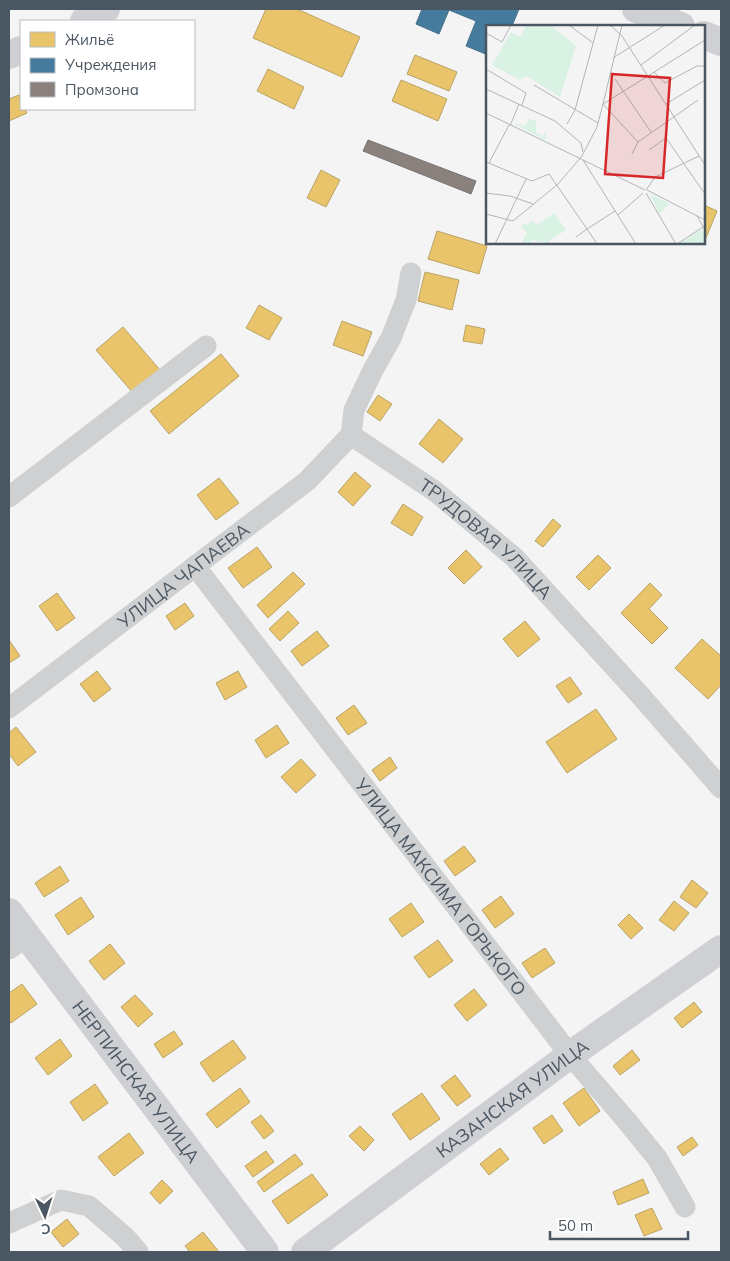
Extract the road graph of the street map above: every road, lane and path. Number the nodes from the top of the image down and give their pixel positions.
1 (106, 9) edge
2 (636, 9) edge
3 (86, 20) edge
4 (678, 25) edge
5 (705, 35) edge
6 (721, 42) edge
7 (411, 274) dead end
8 (206, 346) dead end
9 (351, 435) junction
10 (9, 497) edge
11 (195, 566) junction
12 (9, 708) edge
13 (721, 788) edge
14 (9, 912) edge
15 (18, 943) edge
16 (721, 949) edge
17 (570, 1056) junction
18 (685, 1207) dead end
19 (9, 1223) edge
20 (138, 1252) edge
21 (265, 1252) edge
22 (305, 1252) edge

1 - 3 main road
2 - 4 main road
5 - 6 main road
7 - 9 street
8 - 10 street
9 - 11 street, УЛИЦА ЧАПАЕВА
9 - 13 street, ТРУДОВАЯ УЛИЦА
11 - 12 street, УЛИЦА ЧАПАЕВА
11 - 17 street, УЛИЦА МАКСИМА ГОРЬКОГО
14 - 15 main road, НЕРПИНСКАЯ УЛИЦА
15 - 21 main road, НЕРПИНСКАЯ УЛИЦА
16 - 17 main road, КАЗАНСКАЯ УЛИЦА
17 - 18 street, УЛИЦА МАКСИМА ГОРЬКОГО
17 - 22 main road, КАЗАНСКАЯ УЛИЦА
19 - 20 street

